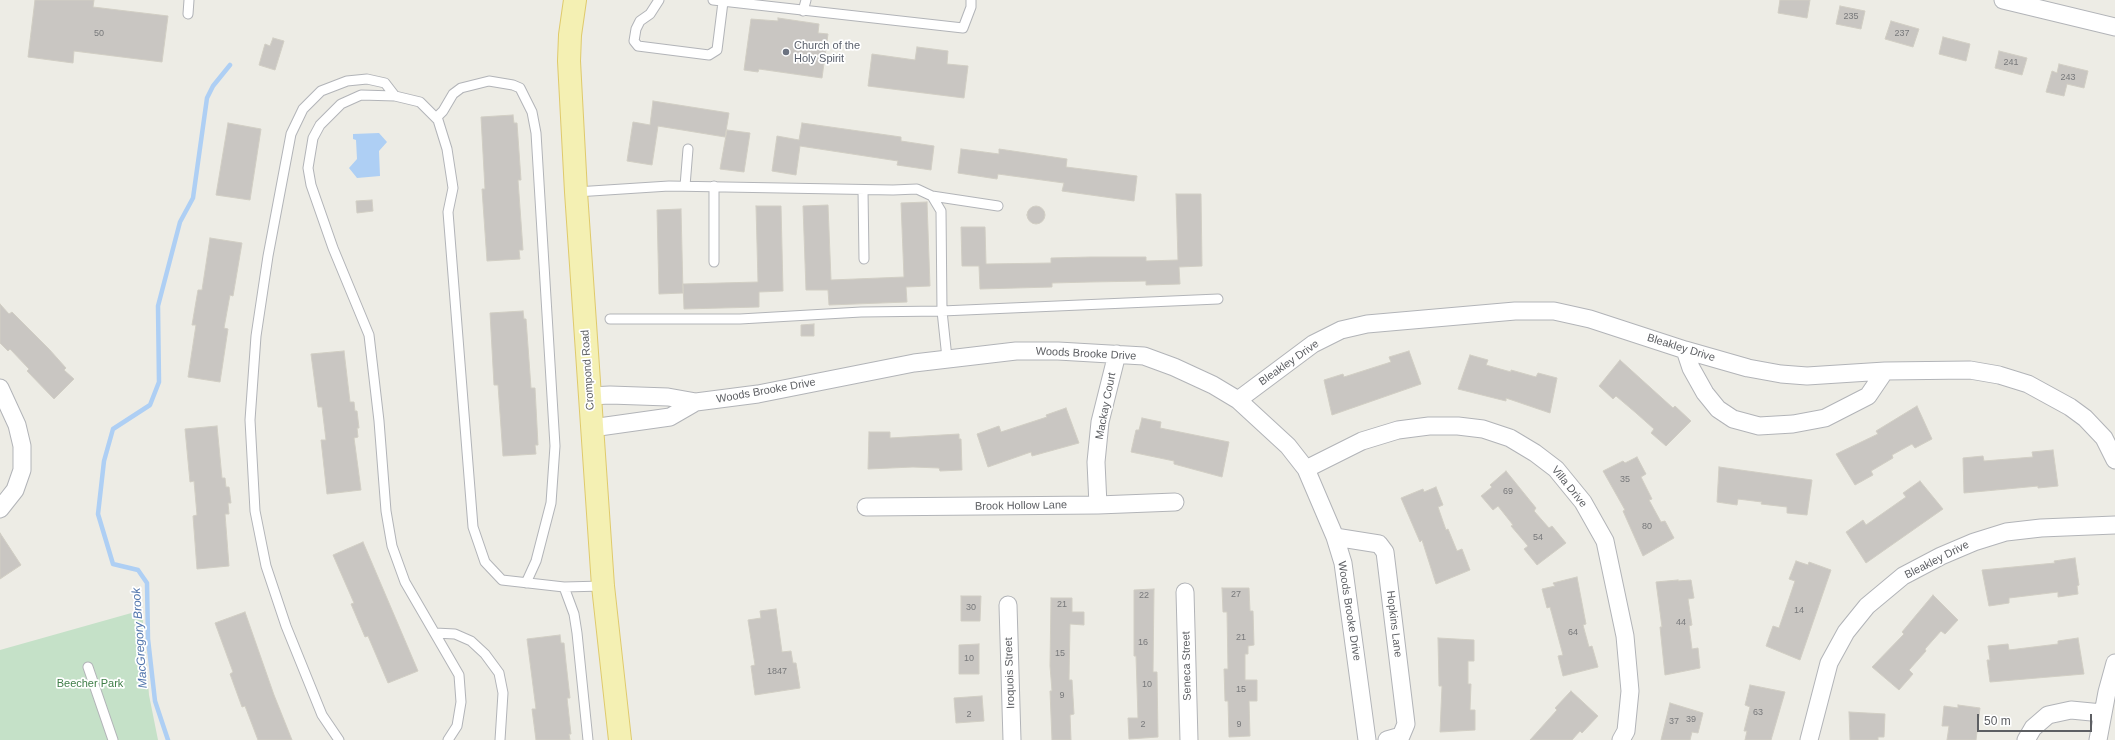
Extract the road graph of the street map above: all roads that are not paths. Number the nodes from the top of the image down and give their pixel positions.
1 (190, 0) edge
2 (575, 0) edge
3 (658, 0) edge
4 (713, 0) edge
5 (806, 0) edge
6 (971, 0) edge
7 (2003, 0) edge
8 (723, 2) junction
9 (803, 11) junction
10 (188, 14) dead end
11 (2115, 27) edge
12 (395, 96) junction
13 (436, 118) junction
14 (688, 149) dead end
15 (685, 186) junction
16 (714, 186) junction
17 (863, 190) junction
18 (576, 192) junction
19 (932, 196) junction
20 (998, 206) dead end
21 (864, 258) dead end
22 (714, 262) dead end
23 (1218, 299) dead end
24 (942, 311) junction
25 (610, 319) dead end
26 (1685, 350) junction
27 (1117, 354) junction
28 (947, 358) junction
29 (1885, 371) junction
30 (0, 388) edge
31 (590, 396) junction
32 (1238, 400) junction
33 (696, 402) junction
34 (592, 428) junction
35 (2115, 460) edge
36 (1306, 469) junction
37 (1175, 502) dead end
38 (1098, 505) junction
39 (866, 507) dead end
40 (0, 510) edge
41 (2115, 526) edge
42 (1335, 537) junction
43 (526, 583) junction
44 (603, 586) junction
45 (564, 588) junction
46 (1185, 592) dead end
47 (1008, 605) dead end
48 (435, 633) junction
49 (2115, 663) edge
50 (88, 667) dead end
51 (2102, 713) junction
52 (113, 740) edge
53 (339, 740) edge
54 (448, 740) edge
55 (500, 740) edge
56 (588, 740) edge
57 (620, 740) edge
58 (1012, 740) edge
59 (1189, 740) edge
60 (1367, 740) edge
61 (1387, 740) edge
62 (1621, 740) edge
63 (1809, 740) edge
64 (2026, 740) edge
65 (2098, 740) edge

1 - 10 lane
2 - 18 main road, Crompond Road
3 - 8 lane
4 - 8 lane
5 - 9 lane
6 - 9 lane
7 - 11 street
8 - 9 lane
12 - 13 lane
12 - 48 lane
12 - 53 lane
13 - 43 lane
13 - 43 lane
14 - 15 lane
15 - 16 lane
15 - 18 lane
16 - 17 lane
16 - 22 lane
17 - 19 lane
17 - 21 lane
18 - 31 main road, Crompond Road
19 - 20 lane
19 - 24 lane
23 - 24 lane
24 - 25 lane
24 - 28 lane
26 - 29 street, Bleakley Drive
26 - 29 street
26 - 32 street, Bleakley Drive
27 - 28 street, Woods Brooke Drive
27 - 32 street, Woods Brooke Drive
27 - 38 street, Mackay Court
28 - 33 street, Woods Brooke Drive
29 - 35 street, Bleakley Drive
30 - 40 street
31 - 33 street, Woods Brooke Drive
31 - 34 main road, Crompond Road
32 - 36 street, Woods Brooke Drive
33 - 34 street, Woods Brooke Drive
34 - 44 main road, Crompond Road
36 - 42 street, Woods Brooke Drive
36 - 62 street, Villa Drive
37 - 38 street, Brook Hollow Lane
38 - 39 street, Brook Hollow Lane
41 - 63 street, Bleakley Drive
42 - 60 street, Woods Brooke Drive
42 - 61 street, Hopkins Lane
43 - 45 lane
44 - 45 lane
44 - 57 main road, Crompond Road
45 - 56 lane
46 - 59 street, Seneca Street
47 - 58 street, Iroquois Street
48 - 54 lane
48 - 55 lane
49 - 51 street
50 - 52 lane
51 - 64 street
51 - 65 street

